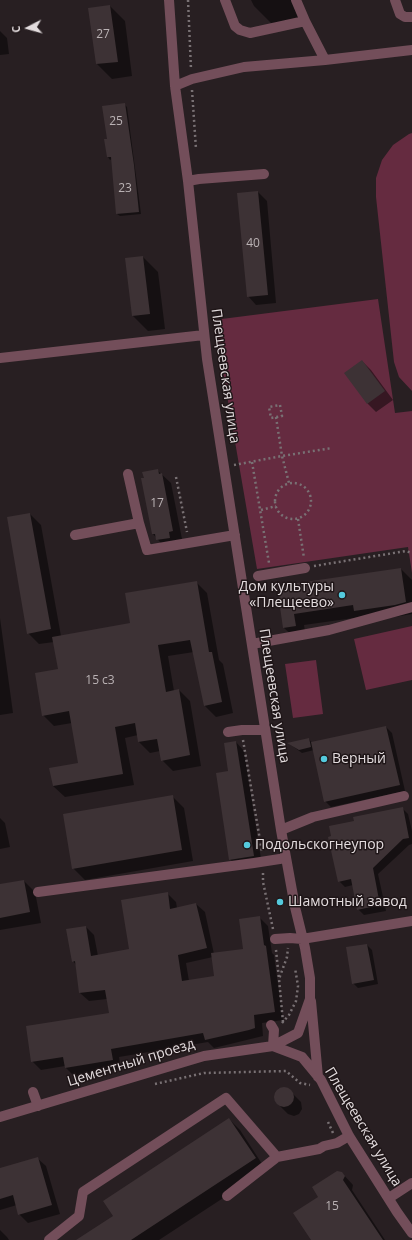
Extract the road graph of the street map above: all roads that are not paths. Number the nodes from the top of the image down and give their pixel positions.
1 (169, 0) edge
2 (225, 0) edge
3 (296, 0) edge
4 (394, 0) edge
5 (412, 17) edge
6 (305, 21) junction
7 (412, 50) edge
8 (326, 60) junction
9 (175, 86) junction
10 (264, 174) dead end
11 (188, 181) junction
12 (204, 335) junction
13 (0, 358) edge
14 (128, 474) dead end
15 (139, 523) junction
16 (75, 535) dead end
17 (235, 535) junction
18 (305, 568) road end
19 (258, 576) dead end
20 (412, 607) edge
21 (252, 644) junction
22 (265, 730) junction
23 (228, 732) dead end
24 (404, 796) dead end
25 (282, 830) junction
26 (286, 858) junction
27 (38, 892) dead end
28 (412, 921) edge
29 (275, 939) road end
30 (302, 939) junction
31 (310, 999) junction
32 (272, 1027) road end
33 (273, 1046) junction
34 (318, 1077) junction
35 (33, 1092) dead end
36 (38, 1106) junction
37 (0, 1118) edge
38 (349, 1136) junction
39 (277, 1157) junction
40 (412, 1183) edge
41 (227, 1196) dead end
42 (389, 1198) junction
43 (412, 1233) edge
44 (49, 1240) edge

1 - 9 street, Плещеевская улица
2 - 6 street
3 - 6 street
4 - 5 street
6 - 8 street
7 - 8 street
8 - 9 street
9 - 11 street, Плещеевская улица
10 - 11 street
11 - 12 street, Плещеевская улица
12 - 13 street
12 - 17 street, Плещеевская улица
14 - 15 street
15 - 16 street
15 - 17 street
17 - 21 street, Плещеевская улица
18 - 19 street
20 - 21 street
21 - 22 street, Плещеевская улица
22 - 23 street
22 - 25 street, Плещеевская улица
24 - 25 street
25 - 26 street, Плещеевская улица
26 - 27 street
26 - 30 street, Плещеевская улица
28 - 30 street
29 - 30 street
30 - 31 street, Плещеевская улица
31 - 33 street, Плещеевская улица
31 - 34 street
32 - 33 street
33 - 34 street, Плещеевская улица
33 - 36 street, Цементный проезд
34 - 38 street, Плещеевская улица
35 - 36 street
36 - 37 street, Цементный проезд
38 - 39 street
38 - 42 street, Плещеевская улица
39 - 41 street
39 - 44 street
40 - 42 street
42 - 43 street, Плещеевская улица

